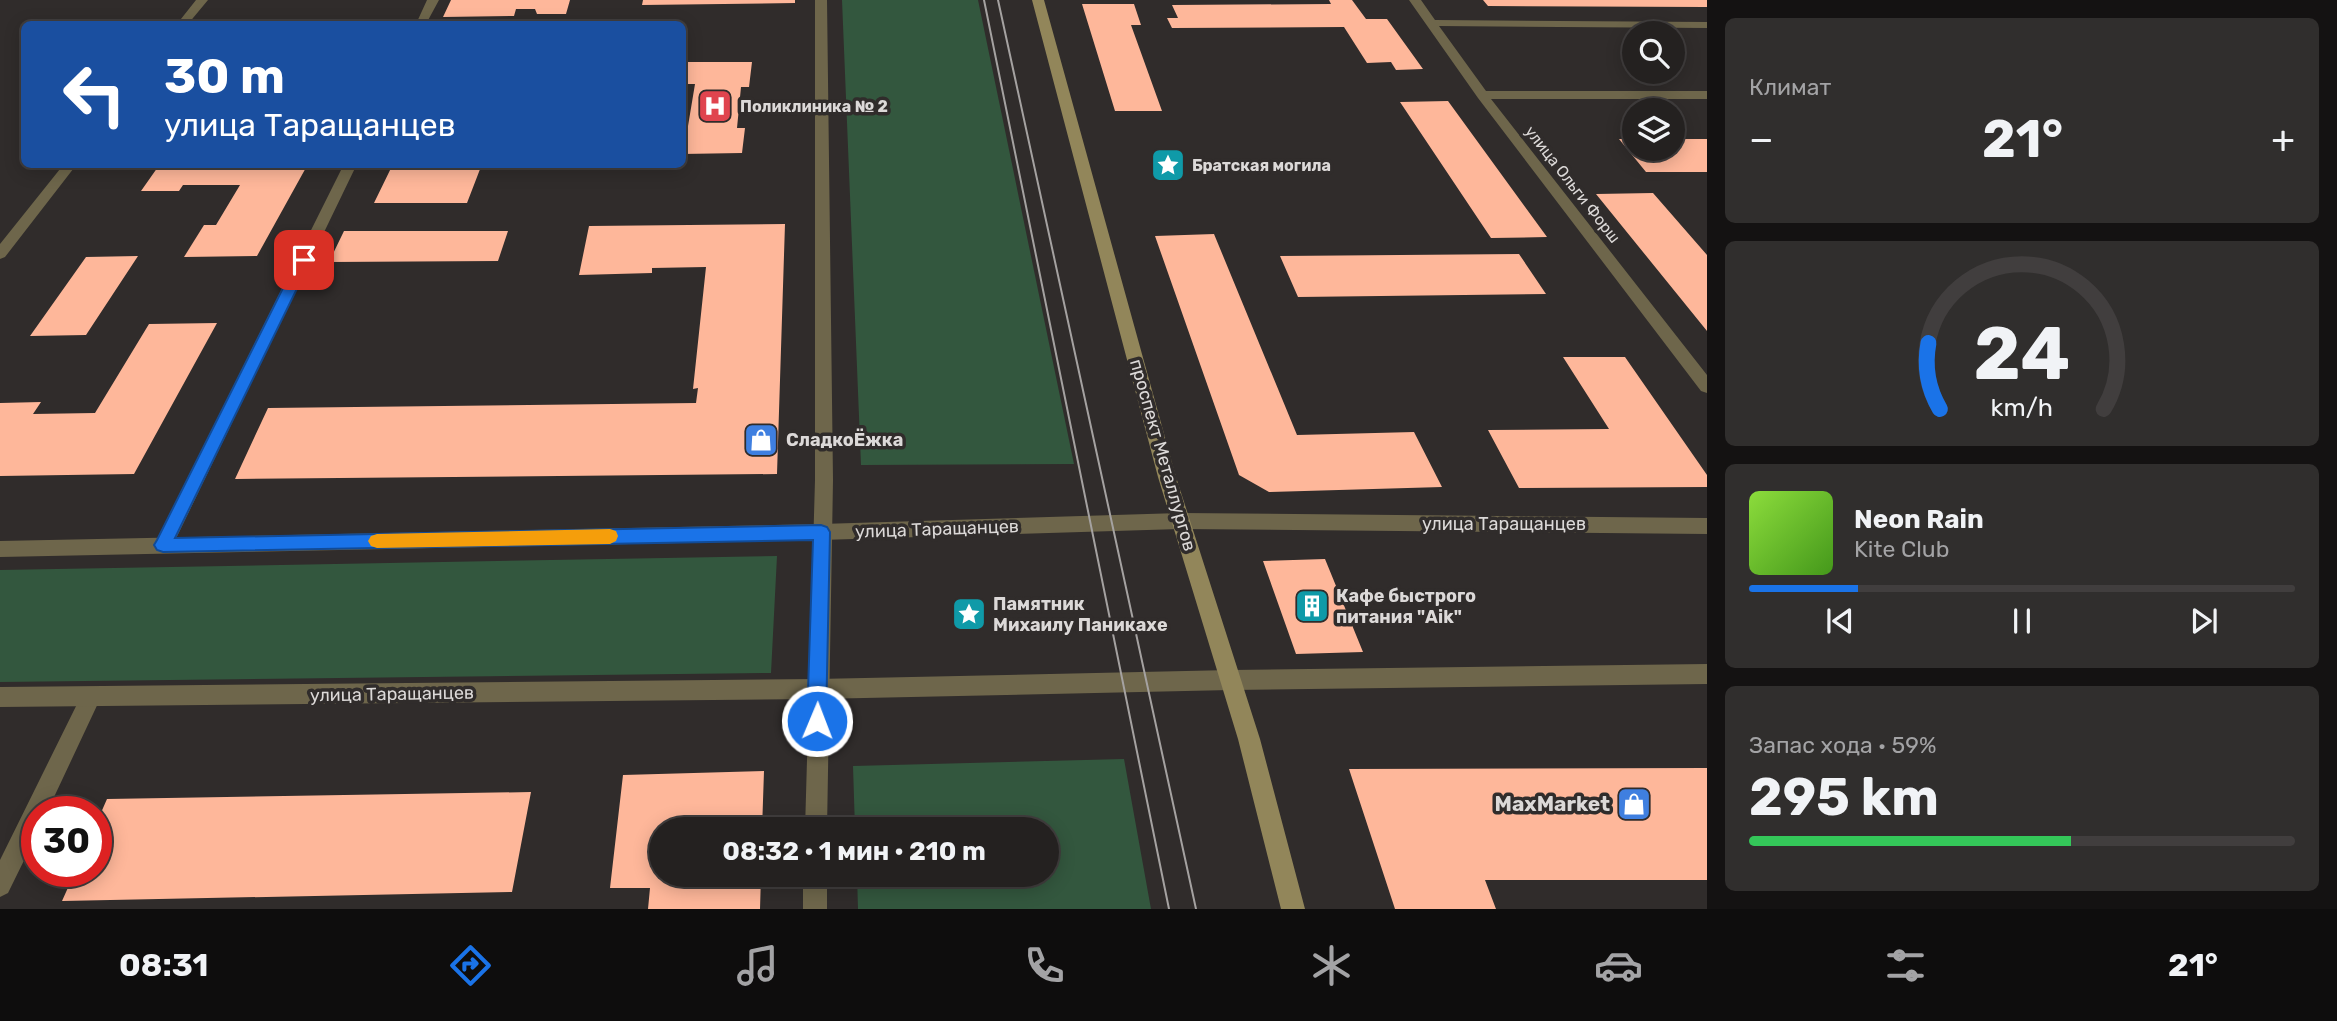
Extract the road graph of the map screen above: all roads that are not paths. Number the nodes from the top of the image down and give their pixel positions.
1 (202, 0) edge
2 (433, 0) edge
3 (821, 0) edge
4 (1038, 0) edge
5 (1415, 0) edge
6 (185, 21) edge
7 (422, 21) edge
8 (1431, 23) junction
9 (1707, 25) edge
10 (1482, 95) junction
11 (1707, 95) edge
12 (68, 168) edge
13 (349, 168) edge
14 (0, 254) edge
15 (1707, 387) edge
16 (1180, 522) junction
17 (1707, 526) edge
18 (821, 532) junction
19 (163, 545) junction
20 (0, 549) edge
21 (1707, 674) edge
22 (1231, 680) junction
23 (817, 689) junction
24 (0, 697) edge
25 (91, 697) junction
26 (816, 817) edge
27 (0, 885) edge
28 (816, 887) edge
29 (815, 909) edge
30 (1293, 909) edge

1 - 6 street
2 - 7 street
3 - 18 street
4 - 16 main road, проспект Металлургов
5 - 8 street, улица Ольги Форш
8 - 9 street
8 - 10 street, улица Ольги Форш
10 - 11 street
10 - 15 street, улица Ольги Форш
12 - 14 street
13 - 19 street
16 - 17 street, улица Таращанцев
16 - 18 street, улица Таращанцев
16 - 22 main road, проспект Металлургов
18 - 19 street, улица Таращанцев
18 - 23 street
19 - 20 street, улица Таращанцев
21 - 22 street, улица Таращанцев
22 - 23 street, улица Таращанцев
22 - 30 main road, проспект Металлургов
23 - 25 street, улица Таращанцев
23 - 26 street
24 - 25 street, улица Таращанцев
25 - 27 street
28 - 29 street

